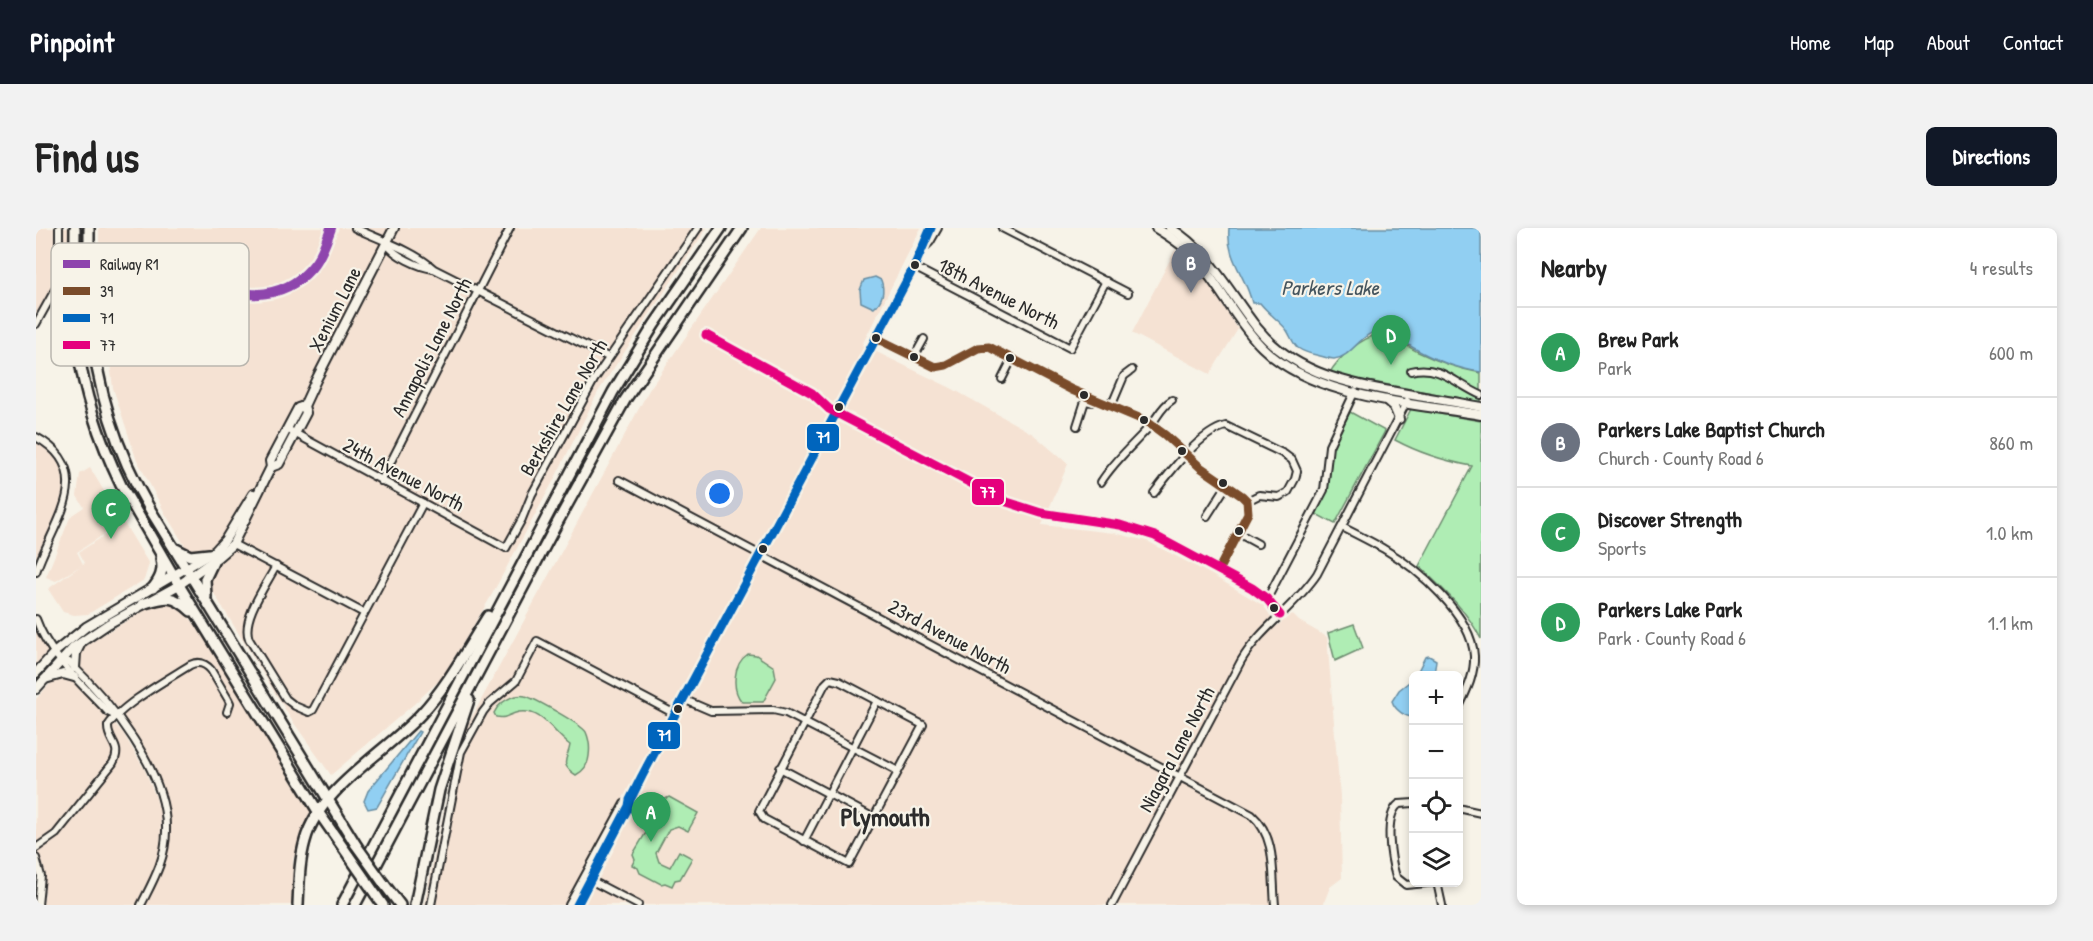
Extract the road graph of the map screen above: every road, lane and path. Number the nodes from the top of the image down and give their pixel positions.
1 (75, 228) edge
2 (89, 228) edge
3 (355, 228) edge
4 (394, 228) edge
5 (510, 228) edge
6 (698, 228) edge
7 (716, 228) edge
8 (721, 228) edge
9 (742, 228) edge
10 (749, 228) edge
11 (931, 228) edge
12 (938, 228) edge
13 (1002, 228) edge
14 (1156, 228) edge
15 (1174, 231) edge
16 (75, 243) edge
17 (89, 243) edge
18 (386, 243) junction
19 (924, 248) junction
20 (914, 267) junction
21 (693, 268) junction
22 (713, 270) junction
23 (1106, 281) junction
24 (478, 291) junction
25 (1128, 293) dead end
26 (51, 297) edge
27 (36, 324) edge
28 (706, 335) dead end
29 (876, 338) junction
30 (924, 339) dead end
31 (609, 357) junction
32 (914, 357) junction
33 (1012, 359) junction
34 (82, 366) edge
35 (96, 366) edge
36 (1132, 370) dead end
37 (1411, 371) dead end
38 (1002, 379) dead end
39 (1356, 389) junction
40 (1481, 395) edge
41 (1385, 399) junction
42 (1408, 399) junction
43 (1172, 400) dead end
44 (1098, 402) junction
45 (1481, 407) edge
46 (836, 412) junction
47 (1481, 415) edge
48 (1399, 419) junction
49 (1151, 424) junction
50 (1077, 426) dead end
51 (291, 431) junction
52 (36, 437) edge
53 (1186, 454) junction
54 (619, 480) dead end
55 (381, 481) junction
56 (1101, 482) dead end
57 (1227, 485) junction
58 (261, 487) junction
59 (1154, 493) dead end
60 (1247, 501) junction
61 (423, 503) junction
62 (1207, 516) dead end
63 (1342, 527) junction
64 (1238, 533) junction
65 (233, 544) junction
66 (1258, 544) dead end
67 (174, 548) junction
68 (506, 548) joint
69 (160, 554) junction
70 (760, 556) junction
71 (212, 557) junction
72 (276, 566) junction
73 (1219, 569) junction
74 (36, 572) edge
75 (190, 572) junction
76 (516, 574) junction
77 (173, 576) junction
78 (179, 585) junction
79 (153, 588) junction
80 (1267, 599) junction
81 (206, 600) junction
82 (142, 604) junction
83 (364, 613) junction
84 (1280, 615) junction
85 (36, 619) edge
86 (200, 619) junction
87 (83, 640) junction
88 (55, 652) junction
89 (1477, 656) edge
90 (486, 659) junction
91 (61, 660) junction
92 (75, 668) junction
93 (36, 672) edge
94 (74, 677) junction
95 (44, 680) junction
96 (36, 689) edge
97 (1463, 698) edge
98 (683, 699) junction
99 (877, 701) junction
100 (227, 712) dead end
101 (675, 714) junction
102 (116, 717) junction
103 (805, 722) junction
104 (853, 747) junction
105 (780, 768) junction
106 (898, 771) junction
107 (1180, 776) junction
108 (828, 794) junction
109 (327, 798) junction
110 (630, 800) junction
111 (1409, 803) edge
112 (1463, 809) edge
113 (319, 813) junction
114 (1481, 813) edge
115 (874, 818) junction
116 (804, 840) junction
117 (304, 843) junction
118 (36, 848) edge
119 (36, 858) edge
120 (582, 880) junction
121 (590, 881) junction
122 (1409, 885) edge
123 (1438, 887) edge
124 (38, 905) edge
125 (141, 905) edge
126 (294, 905) edge
127 (298, 905) edge
128 (342, 905) edge
129 (355, 905) edge
130 (383, 905) edge
131 (400, 905) edge
132 (415, 905) edge
133 (431, 905) edge
134 (569, 905) edge
135 (577, 905) edge
136 (638, 905) edge
137 (1112, 905) edge
138 (1275, 905) edge
139 (1442, 905) edge

1 - 16 highway
2 - 17 highway
3 - 18 street
4 - 18 main road, Xenium Lane
5 - 24 street, Annapolis Lane North
6 - 31 street, Berkshire Lane North
7 - 21 highway
8 - 21 highway
9 - 22 highway
10 - 22 highway
11 - 19 street
12 - 19 street
13 - 23 street
14 - 15 main road
15 - 39 main road
18 - 24 street
18 - 51 main road, Xenium Lane
19 - 20 street
20 - 23 street, 18th Avenue North
20 - 29 street
21 - 76 highway
22 - 90 highway
23 - 25 street
24 - 31 street
24 - 55 street, Annapolis Lane North
26 - 27 street
28 - 46 street
29 - 32 street
29 - 46 street
30 - 32 street
31 - 68 street, Berkshire Lane North
32 - 33 street
33 - 38 street
33 - 44 street
34 - 69 highway
35 - 67 highway
36 - 44 street
37 - 40 street
39 - 41 main road
39 - 42 main road
39 - 80 street
41 - 42 main road
41 - 48 main road
42 - 45 main road
42 - 47 main road
42 - 48 street
43 - 49 street
44 - 49 street
44 - 50 street
46 - 70 street
46 - 73 street
48 - 63 street
49 - 53 street
49 - 56 street
51 - 55 street, 24th Avenue North
51 - 58 main road, Xenium Lane
52 - 74 street
53 - 57 street
53 - 59 street
53 - 60 street
54 - 70 street, 23rd Avenue North
55 - 61 street, 24th Avenue North
57 - 60 street
57 - 62 street
58 - 65 main road, Xenium Lane
58 - 71 main road, Xenium Lane
60 - 64 street
61 - 68 street, 24th Avenue North
61 - 83 street
63 - 84 street, Niagara Lane North
63 - 89 street
64 - 66 street
64 - 73 street
65 - 71 main road, Xenium Lane
65 - 72 street
67 - 71 highway
67 - 75 highway
69 - 77 highway
69 - 79 highway
70 - 98 street
70 - 107 street, 23rd Avenue North
71 - 75 main road, Xenium Lane
71 - 81 highway
72 - 83 street
72 - 83 street
73 - 80 street
75 - 77 main road
75 - 78 main road
75 - 81 highway
76 - 109 highway
76 - 128 highway
77 - 78 highway
77 - 79 main road
78 - 82 main road
78 - 86 highway
79 - 88 main road
80 - 84 street
81 - 109 highway
82 - 86 highway
82 - 87 main road
84 - 107 street, Niagara Lane North
85 - 88 street
86 - 113 highway
87 - 91 main road
87 - 92 main road
88 - 91 street
88 - 93 main road
89 - 97 street
90 - 129 highway
90 - 132 highway
91 - 92 street
91 - 94 street
91 - 95 main road
92 - 102 street
94 - 95 main road
94 - 102 street
95 - 96 main road
98 - 101 street
98 - 103 street
99 - 103 street
99 - 104 street
99 - 106 street
100 - 102 street
101 - 110 street
101 - 133 street
102 - 118 street
102 - 125 street
103 - 104 street
103 - 105 street
104 - 106 street
104 - 108 street
105 - 108 street
105 - 116 street
106 - 115 street
107 - 137 street, Niagara Lane North
107 - 138 street, 23rd Avenue North
108 - 115 street
108 - 116 street
109 - 113 highway
109 - 131 highway, bridge
110 - 120 street
110 - 121 street
111 - 122 street
112 - 114 street
113 - 117 highway
113 - 130 highway, bridge
115 - 116 street
117 - 126 highway
117 - 127 highway
119 - 124 street
120 - 121 street
120 - 134 street
121 - 135 street
121 - 136 street
123 - 139 street

